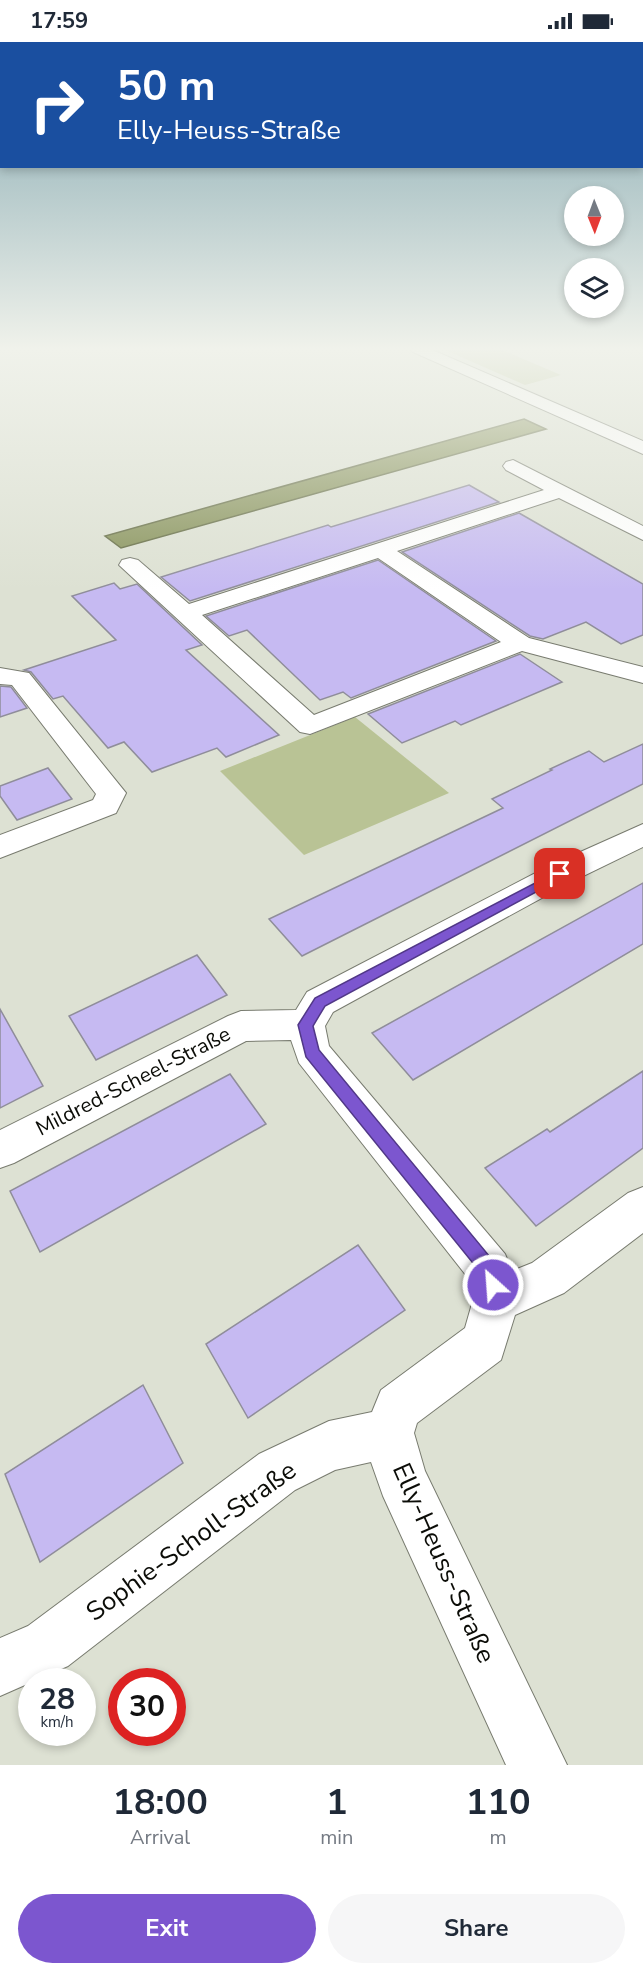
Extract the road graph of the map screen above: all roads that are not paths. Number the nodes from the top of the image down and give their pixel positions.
1 (601, 429) edge
2 (643, 448) edge
3 (513, 466) dead end
4 (561, 491) junction
5 (643, 534) edge
6 (381, 550) junction
7 (130, 565) dead end
8 (185, 613) junction
9 (520, 643) junction
10 (643, 675) edge
11 (0, 676) edge
12 (643, 834) edge
13 (0, 847) edge
14 (306, 1025) junction
15 (0, 1150) edge
16 (643, 1207) edge
17 (496, 1300) junction
18 (389, 1433) junction
19 (0, 1667) edge
20 (537, 1765) edge

1 - 2 street
3 - 4 street
4 - 5 street
4 - 6 street
6 - 8 street
6 - 9 street
7 - 8 street
8 - 9 street
9 - 10 street
11 - 13 street
12 - 14 street
14 - 15 street, Mildred-Scheel-Straße
14 - 17 street
16 - 17 street
17 - 18 street
18 - 19 street, Sophie-Scholl-Straße
18 - 20 street, Elly-Heuss-Straße

